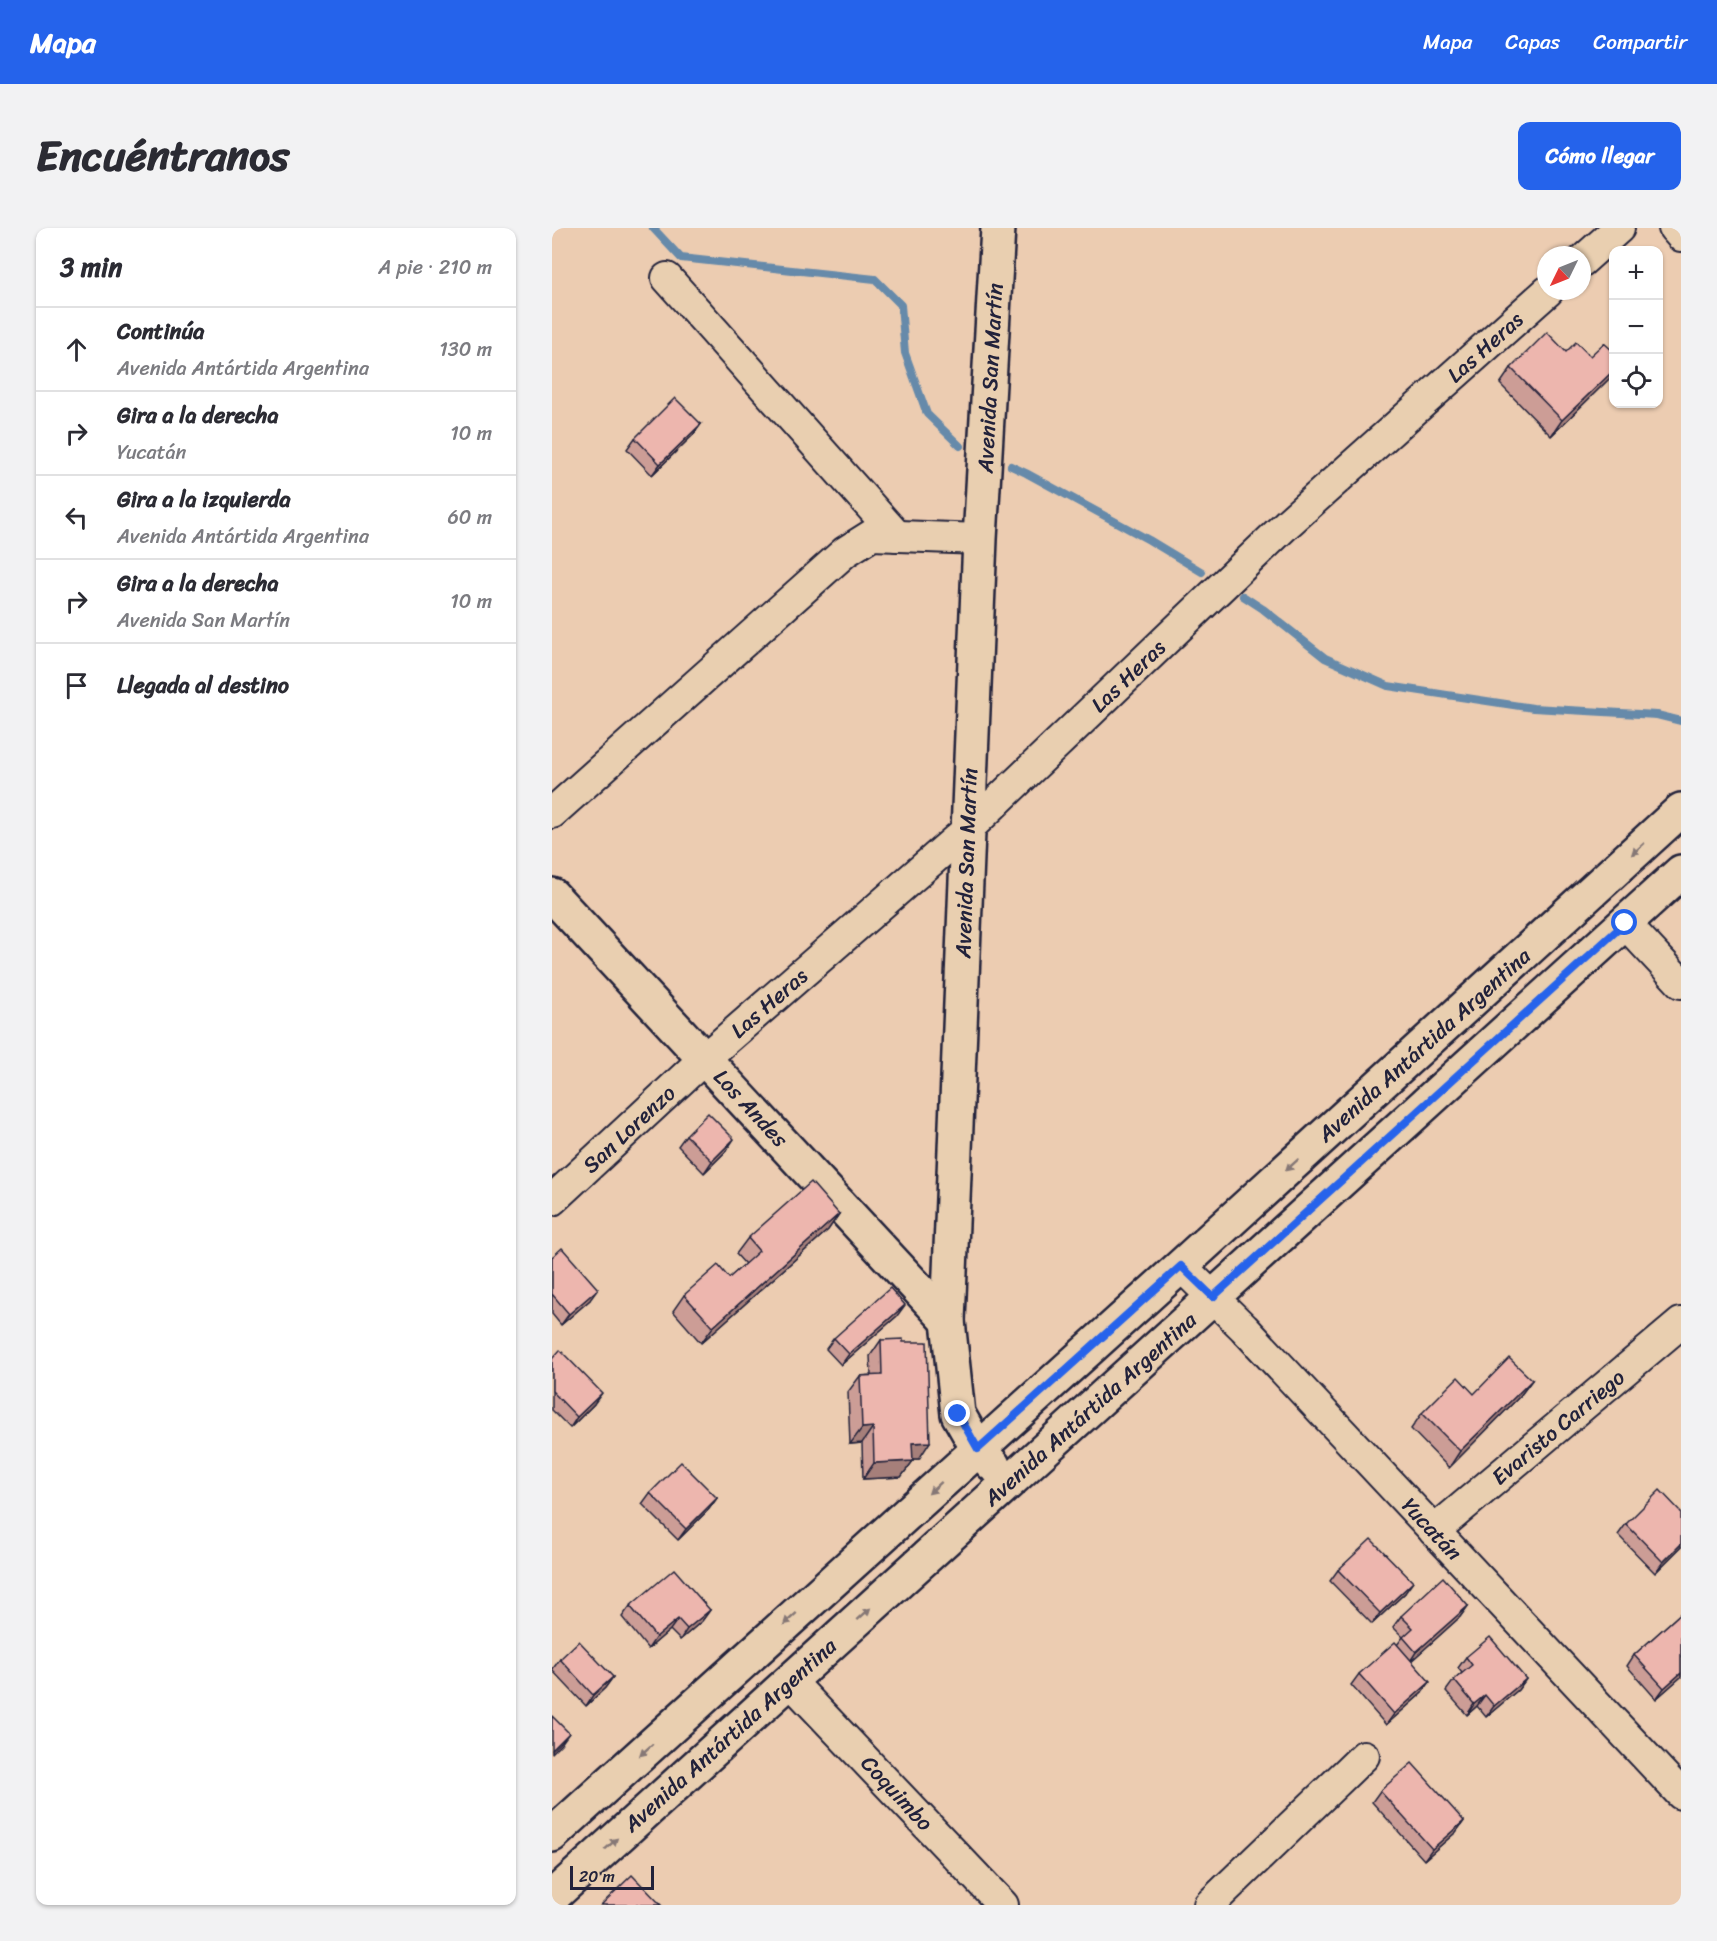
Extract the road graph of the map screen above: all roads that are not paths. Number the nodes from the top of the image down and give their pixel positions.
1 (998, 228) edge
2 (1618, 228) edge
3 (1674, 228) edge
4 (1681, 236) edge
5 (1591, 253) edge
6 (666, 278) dead end
7 (1538, 300) edge
8 (897, 536) junction
9 (980, 539) junction
10 (1681, 810) edge
11 (552, 813) edge
12 (968, 829) junction
13 (1681, 872) edge
14 (552, 895) edge
15 (1625, 923) junction
16 (1681, 983) edge
17 (705, 1058) junction
18 (552, 1200) edge
19 (1181, 1266) junction
20 (1213, 1297) junction
21 (948, 1321) junction
22 (1681, 1323) edge
23 (978, 1449) junction
24 (1007, 1483) junction
25 (1434, 1531) junction
26 (790, 1681) junction
27 (1364, 1756) dead end
28 (1681, 1794) edge
29 (552, 1835) edge
30 (552, 1897) edge
31 (1003, 1905) edge
32 (1209, 1905) edge

1 - 9 main road, Avenida San Martín
2 - 5 street
3 - 4 street
6 - 8 street
7 - 12 street, Las Heras
8 - 9 street
8 - 11 street
9 - 12 main road, Avenida San Martín
10 -> 19 main road, Avenida Antártida Argentina
12 - 17 street, Las Heras
12 - 21 main road, Avenida San Martín
13 - 15 main road, Avenida Antártida Argentina
14 - 17 main road, Los Andes
15 - 16 street
15 - 20 main road, Avenida Antártida Argentina
17 - 18 street, San Lorenzo
17 - 21 main road, Los Andes
19 - 20 street, Yucatán
19 - 23 main road, Avenida Antártida Argentina
20 - 24 main road, Avenida Antártida Argentina
20 - 25 street, Yucatán
21 - 23 main road, Avenida San Martín
22 - 25 street, Evaristo Carriego
23 - 24 main road, Avenida San Martín
23 -> 29 main road, Avenida Antártida Argentina
26 -> 24 main road, Avenida Antártida Argentina
25 - 28 street, Yucatán
30 -> 26 main road, Avenida Antártida Argentina
26 - 31 street, Coquimbo
27 - 32 street

